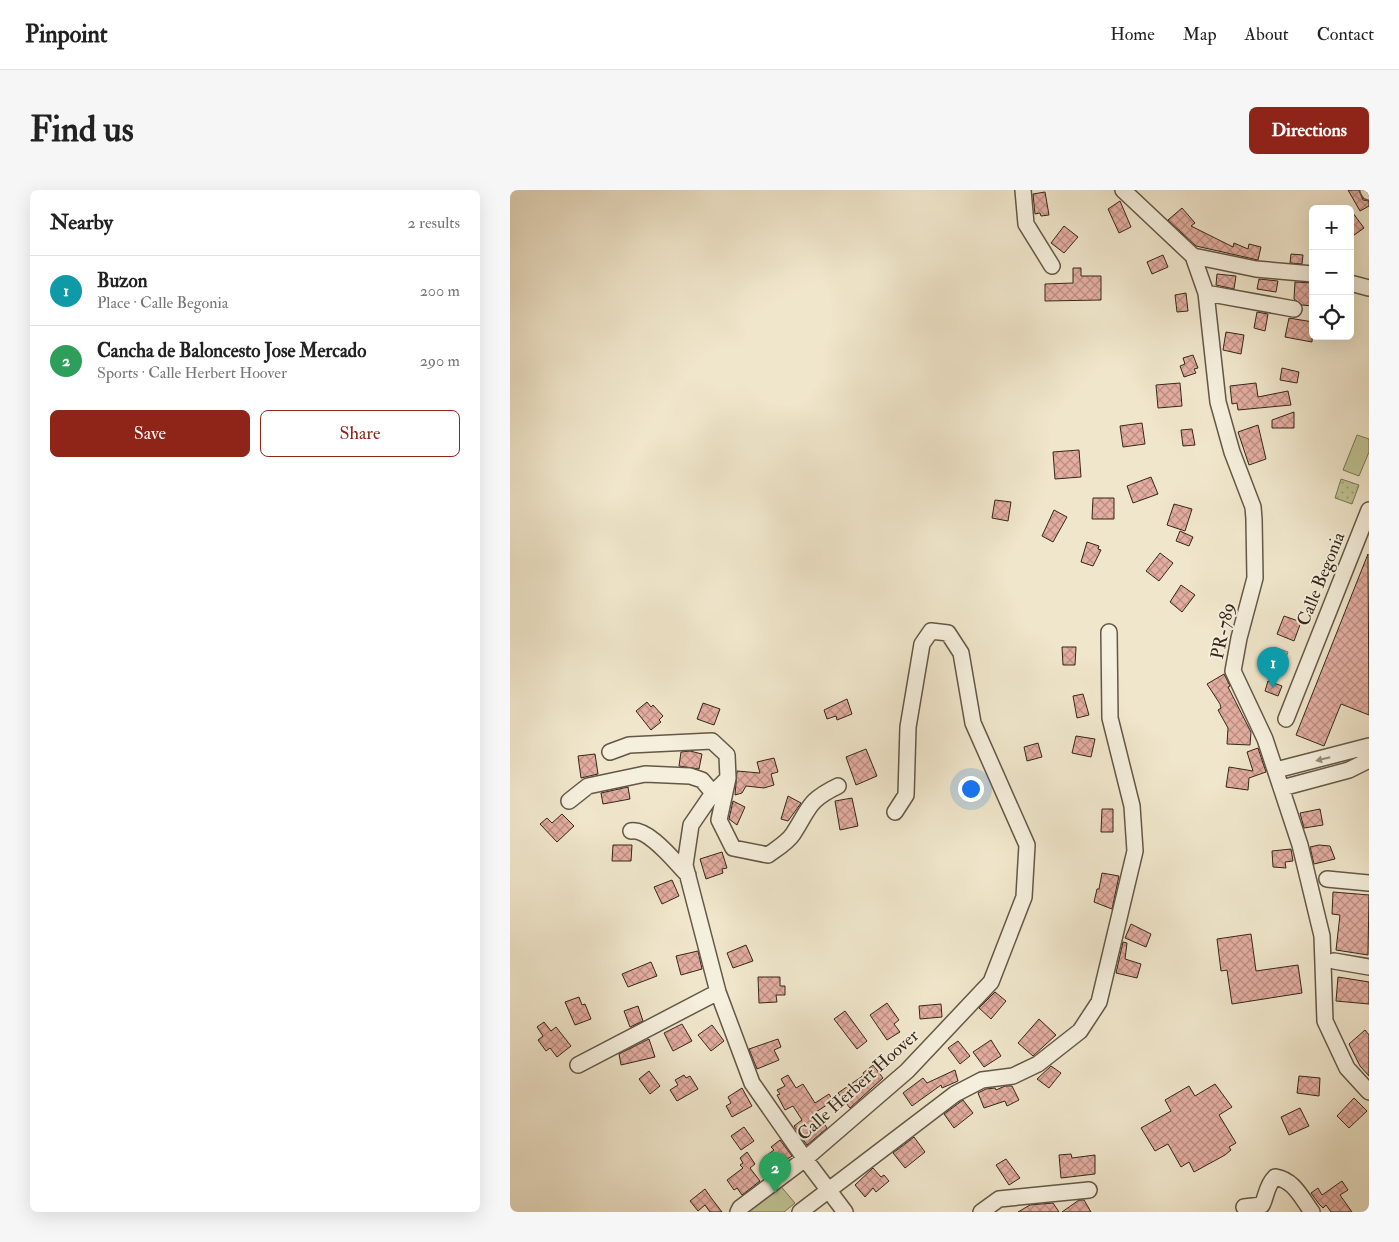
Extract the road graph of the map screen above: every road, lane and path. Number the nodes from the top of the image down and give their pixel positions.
1 (1023, 190) edge
2 (1123, 190) edge
3 (1193, 256) junction
4 (1052, 266) dead end
5 (1309, 274) edge
6 (1354, 284) edge
7 (1369, 288) edge
8 (1206, 293) junction
9 (1294, 309) dead end
10 (1369, 510) edge
11 (1109, 632) dead end
12 (1286, 718) dead end
13 (1369, 746) edge
14 (610, 752) dead end
15 (1369, 760) edge
16 (1276, 770) junction
17 (728, 778) junction
18 (838, 786) dead end
19 (1282, 788) junction
20 (712, 793) junction
21 (569, 801) dead end
22 (895, 812) dead end
23 (631, 831) dead end
24 (688, 875) junction
25 (1327, 879) dead end
26 (1369, 883) edge
27 (1334, 961) dead end
28 (1369, 967) edge
29 (718, 992) junction
30 (578, 1065) dead end
31 (1369, 1092) edge
32 (805, 1158) junction
33 (828, 1189) junction
34 (1089, 1190) dead end
35 (1244, 1208) dead end
36 (738, 1212) edge
37 (800, 1212) edge
38 (845, 1212) edge
39 (981, 1212) edge
40 (1312, 1212) edge

1 - 4 street
2 - 3 street, PR-789 / PR-789
3 - 5 street
3 - 8 street, PR-789 / PR-789
6 - 7 street
8 - 9 street
8 - 16 street, PR-789 / PR-789
10 - 12 street, Calle Begonia
11 - 33 street
13 -> 16 street
14 - 17 street
15 - 19 street
16 - 19 street, PR-789 / PR-789
17 - 18 street
17 - 20 street
19 - 31 street, PR-789 / PR-789
20 - 21 street
20 - 24 street
22 - 32 street, Calle Herbert Hoover
23 - 24 street
24 - 29 street
25 - 26 street
27 - 28 street
29 - 30 street
29 - 32 street
32 - 33 street
32 - 36 street, Calle Herbert Hoover
33 - 37 street
33 - 38 street
34 - 39 street
35 - 40 street

